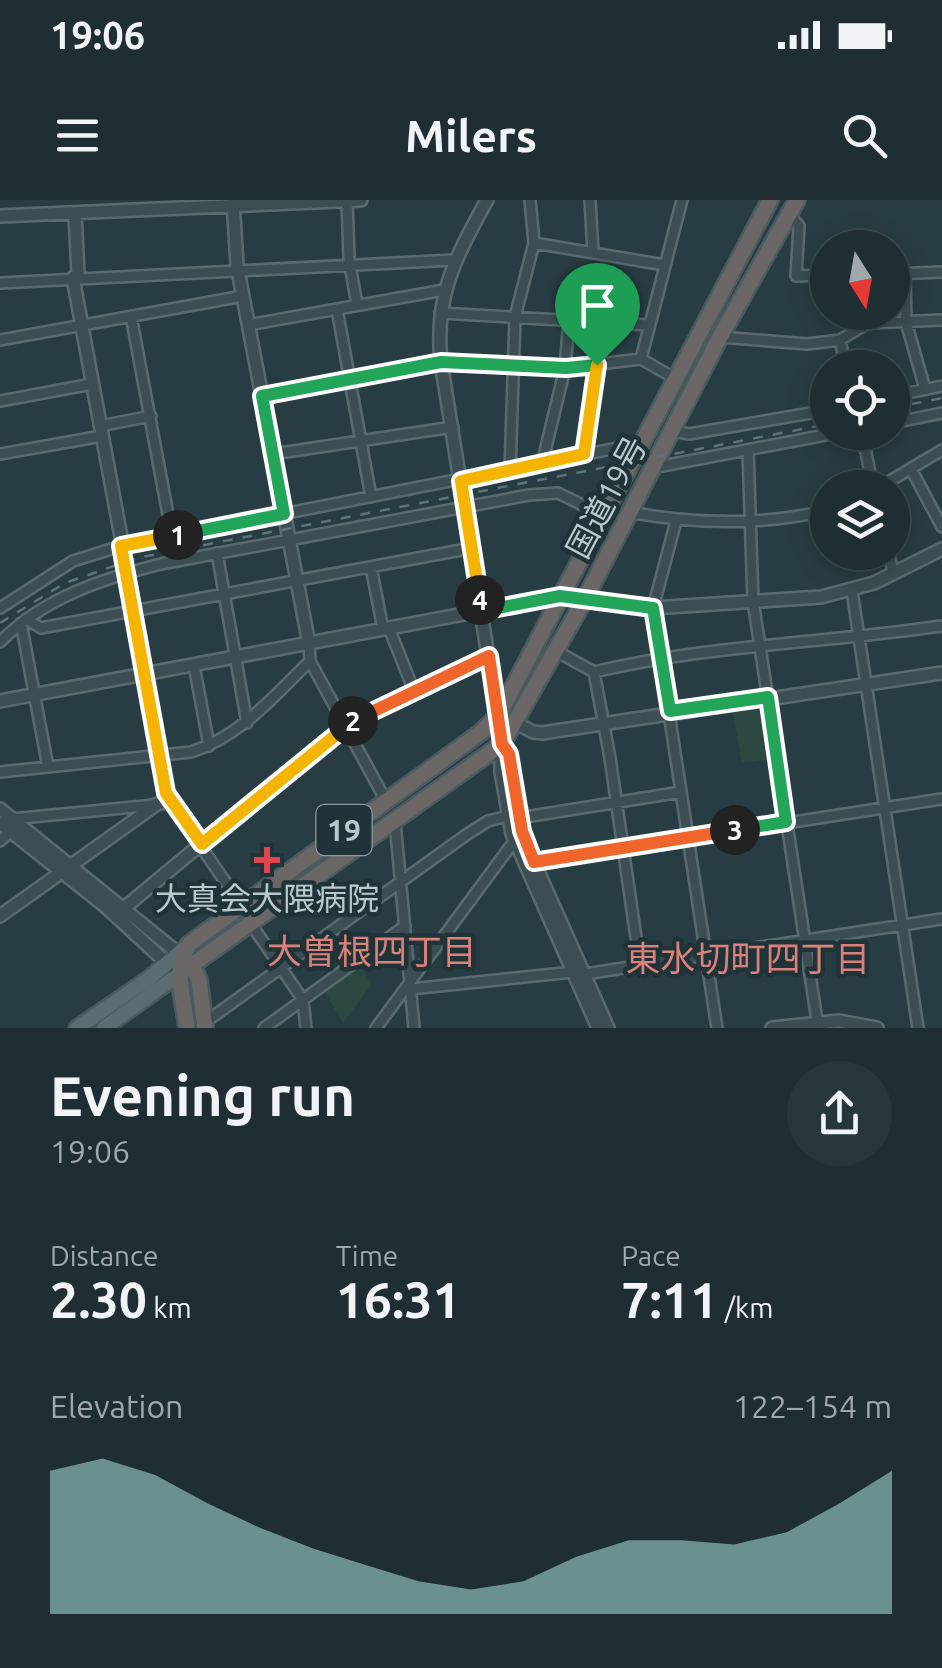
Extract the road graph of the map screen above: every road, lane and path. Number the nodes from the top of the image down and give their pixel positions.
1 (347, 200) edge
2 (362, 200) edge
3 (487, 200) edge
4 (530, 200) edge
5 (590, 200) edge
6 (682, 200) edge
7 (770, 200) edge
8 (233, 203) edge
9 (793, 207) edge
10 (75, 213) junction
11 (0, 216) edge
12 (534, 243) junction
13 (593, 254) junction
14 (454, 260) junction
15 (351, 265) junction
16 (665, 266) junction
17 (238, 271) junction
18 (942, 272) edge
19 (910, 273) edge
20 (810, 276) edge
21 (73, 278) junction
22 (0, 283) edge
23 (444, 290) junction
24 (244, 296) junction
25 (357, 305) junction
26 (337, 308) junction
27 (440, 314) junction
28 (132, 316) junction
29 (515, 317) junction
30 (569, 320) junction
31 (942, 320) edge
32 (910, 322) edge
33 (82, 325) junction
34 (248, 325) junction
35 (649, 325) junction
36 (856, 330) edge
37 (908, 330) edge
38 (720, 337) junction
39 (0, 340) edge
40 (840, 340) junction
41 (842, 350) edge
42 (641, 360) junction
43 (441, 362) junction
44 (512, 365) junction
45 (597, 365) junction
46 (566, 368) junction
47 (350, 379) junction
48 (676, 379) junction
49 (92, 384) junction
50 (942, 386) edge
51 (925, 389) junction
52 (910, 392) edge
53 (262, 396) junction
54 (0, 402) edge
55 (810, 413) edge
56 (942, 413) edge
57 (151, 416) junction
58 (910, 419) edge
59 (453, 426) junction
60 (672, 430) junction
61 (101, 431) junction
62 (810, 438) edge
63 (360, 441) junction
64 (748, 450) junction
65 (942, 450) edge
66 (636, 453) junction
67 (0, 454) edge
68 (273, 454) junction
69 (584, 454) junction
70 (542, 464) junction
71 (652, 468) junction
72 (910, 468) junction
73 (907, 470) edge
74 (510, 471) junction
75 (461, 481) junction
76 (371, 498) junction
77 (464, 506) junction
78 (630, 512) junction
79 (810, 513) edge
80 (284, 514) junction
81 (603, 516) junction
82 (750, 520) junction
83 (676, 521) junction
84 (942, 528) edge
85 (172, 536) junction
86 (290, 539) junction
87 (121, 546) junction
88 (472, 548) junction
89 (942, 549) edge
90 (217, 553) junction
91 (371, 567) junction
92 (893, 570) edge
93 (126, 573) junction
94 (894, 574) junction
95 (298, 581) junction
96 (852, 591) junction
97 (224, 594) junction
98 (560, 596) junction
99 (584, 598) junction
100 (753, 601) junction
101 (0, 608) edge
102 (653, 608) junction
103 (482, 611) junction
104 (133, 612) junction
105 (24, 621) junction
106 (942, 626) edge
107 (386, 628) junction
108 (857, 639) junction
109 (0, 642) edge
110 (309, 644) junction
111 (760, 647) junction
112 (556, 652) junction
113 (489, 656) junction
114 (660, 656) junction
115 (236, 658) junction
116 (310, 661) junction
117 (194, 665) junction
118 (594, 672) junction
119 (942, 673) edge
120 (144, 674) junction
121 (865, 685) junction
122 (414, 691) junction
123 (33, 694) junction
124 (768, 697) junction
125 (0, 701) edge
126 (670, 711) junction
127 (498, 716) junction
128 (247, 722) junction
129 (601, 722) junction
130 (516, 723) junction
131 (346, 724) junction
132 (502, 744) junction
133 (210, 746) junction
134 (160, 756) junction
135 (48, 767) junction
136 (0, 772) edge
137 (681, 792) junction
138 (410, 798) dead end
139 (942, 799) edge
140 (386, 801) junction
141 (163, 802) junction
142 (616, 802) junction
143 (884, 807) junction
144 (0, 810) edge
145 (514, 817) junction
146 (394, 820) junction
147 (786, 822) junction
148 (5, 829) edge
149 (688, 837) junction
150 (515, 840) junction
151 (202, 844) junction
152 (347, 844) junction
153 (623, 847) junction
154 (534, 862) junction
155 (67, 870) junction
156 (320, 874) junction
157 (401, 881) junction
158 (242, 905) junction
159 (124, 908) junction
160 (0, 916) edge
161 (223, 919) junction
162 (942, 920) edge
163 (252, 924) junction
164 (902, 925) junction
165 (405, 926) junction
166 (805, 942) junction
167 (706, 955) junction
168 (185, 960) junction
169 (640, 965) junction
170 (283, 966) junction
171 (579, 973) junction
172 (178, 975) junction
173 (411, 986) junction
174 (303, 1000) junction
175 (205, 1025) edge
176 (817, 1025) edge
177 (78, 1028) edge
178 (104, 1028) edge
179 (187, 1028) edge
180 (264, 1028) edge
181 (306, 1028) edge
182 (376, 1028) edge
183 (414, 1028) edge
184 (598, 1028) edge
185 (608, 1028) edge
186 (717, 1028) edge
187 (772, 1028) edge
188 (878, 1028) edge
189 (918, 1028) edge

1 - 2 street
1 - 8 street
1 - 15 street
3 - 14 street
4 - 12 street
5 - 13 street
6 - 16 street
7 - 48 highway, 国道19号 / 19
8 - 10 street
8 - 17 street
9 - 20 street
9 - 38 highway, 国道19号 / 19
10 - 11 street
10 - 21 street
12 - 13 street
12 - 29 street
13 - 16 street
14 - 15 street
14 - 23 street
15 - 17 street
15 - 25 street
16 - 35 street
17 - 21 street
17 - 24 street
18 - 19 street
21 - 22 street
21 - 33 street
23 - 25 street
23 - 27 street
24 - 28 street
24 - 34 street
25 - 26 street
26 - 34 street
26 - 47 street
27 - 29 street
27 - 43 street
28 - 33 street
28 - 57 street
29 - 30 street
29 - 44 street
30 - 35 street
30 - 46 street
31 - 32 street
33 - 39 street
33 - 49 street
34 - 53 street
35 - 42 street
36 - 40 street
37 - 51 street
38 - 40 street
38 - 60 highway, 国道19号 / 19
40 - 41 street
42 - 45 street
42 - 48 street
43 - 44 street
43 - 47 street
43 - 59 street
44 - 46 street
44 - 74 street
45 - 46 street
45 - 69 street
46 - 70 street
47 - 53 street
47 - 63 street
48 - 66 highway, 国道19号 / 19
49 - 54 street
49 - 61 street
50 - 51 street
51 - 52 street
53 - 68 street
55 - 60 street
56 - 58 street
57 - 61 street
57 - 85 street
59 - 63 street
59 - 75 street
60 - 71 highway, 国道19号 / 19
61 - 67 street
61 - 87 street
62 - 64 street
63 - 68 street
63 - 76 street
64 - 71 street
64 - 82 street
65 - 72 street
66 - 69 street
66 - 81 highway, 国道19号 / 19
68 - 80 street
69 - 70 street
70 - 74 street
71 - 78 highway, 国道19号 / 19
72 - 73 street
72 - 84 street
74 - 75 street
75 - 76 street
75 - 77 street
76 - 80 street
77 - 81 street
77 - 86 street
77 - 88 street
78 - 83 street
78 - 99 highway, 国道19号 / 19
79 - 82 street
80 - 85 street
80 - 86 street
81 - 98 highway, 国道19号 / 19
82 - 83 street
82 - 100 street
83 - 102 street
85 - 87 street
86 - 90 street
86 - 95 street
87 - 93 street
87 - 101 street
88 - 91 street
88 - 103 street
89 - 94 street
90 - 93 street
90 - 97 street
91 - 95 street
91 - 107 street
92 - 94 street
93 - 104 street
93 - 105 street
94 - 96 street
95 - 97 street
95 - 110 street
96 - 100 street
96 - 108 street
97 - 104 street
97 - 115 street
98 - 99 street
98 - 103 street
98 - 127 highway, 国道19号 / 19
99 - 102 street
99 - 112 highway, 国道19号 / 19
100 - 102 street
100 - 111 street
102 - 114 street
103 - 107 street
103 - 113 street
104 - 105 street
104 - 120 street
105 - 109 street
105 - 123 street
106 - 108 street
107 - 110 street
107 - 122 street
108 - 111 street
108 - 121 street
110 - 115 street
110 - 116 street
111 - 114 street
111 - 124 street
112 - 118 street
112 - 130 highway, 国道19号 / 19
113 - 122 street
113 - 127 street
114 - 118 street
114 - 126 street
115 - 117 street
115 - 128 street
116 - 128 street
116 - 131 street
117 - 120 street
117 - 133 street
118 - 129 street
119 - 121 street
120 - 123 street
120 - 134 street
121 - 124 street
121 - 143 street
122 - 131 street
123 - 125 street
123 - 135 street
124 - 126 street
124 - 147 street
126 - 129 street
126 - 137 street
127 - 132 street
127 - 140 highway, 国道19号 / 19
128 - 133 street
129 - 130 street
129 - 142 street
130 - 132 highway, 国道19号 / 19
131 - 140 street
131 - 151 street
132 - 145 street
132 - 146 highway, 国道19号 / 19
133 - 134 street
134 - 135 street
134 - 141 street
135 - 136 street
137 - 142 street
137 - 149 street
138 - 152 highway
139 - 143 street
140 - 158 highway, 国道19号 / 19
141 - 148 street
141 - 151 street
141 - 155 street
142 - 145 street
142 - 153 street
143 - 147 street
143 - 164 street
144 - 148 street
145 - 150 street
145 - 154 street
145 - 157 street
146 - 156 highway, 国道19号 / 19
146 - 157 street
147 - 149 street
147 - 166 street
148 - 155 street
149 - 153 street
149 - 167 street
150 - 171 street
150 - 173 street
151 - 158 street
151 - 159 street
152 - 156 highway
152 - 161 highway
153 - 154 street
153 - 169 street
154 - 171 street
155 - 159 street
155 - 160 street
155 - 168 street
156 - 163 highway, 国道19号 / 19
157 - 165 street
157 - 170 street
158 - 161 highway, 国道19号 / 19
159 - 168 street
161 - 168 highway, 国道19号 / 19
162 - 164 street
163 - 168 highway, 国道19号 / 19
163 - 170 street
164 - 166 street
164 - 189 street
165 - 173 street
165 - 174 street
166 - 167 street
166 - 176 street
167 - 169 street
167 - 186 street
168 - 172 highway
168 - 175 highway
168 - 177 main road
169 - 171 street
170 - 174 street
170 - 175 street
171 - 173 street
171 - 184 street
171 - 185 street
172 - 178 main road
172 - 179 highway
173 - 182 street
173 - 183 street
174 - 180 street
174 - 181 street
176 - 187 street
176 - 188 street

